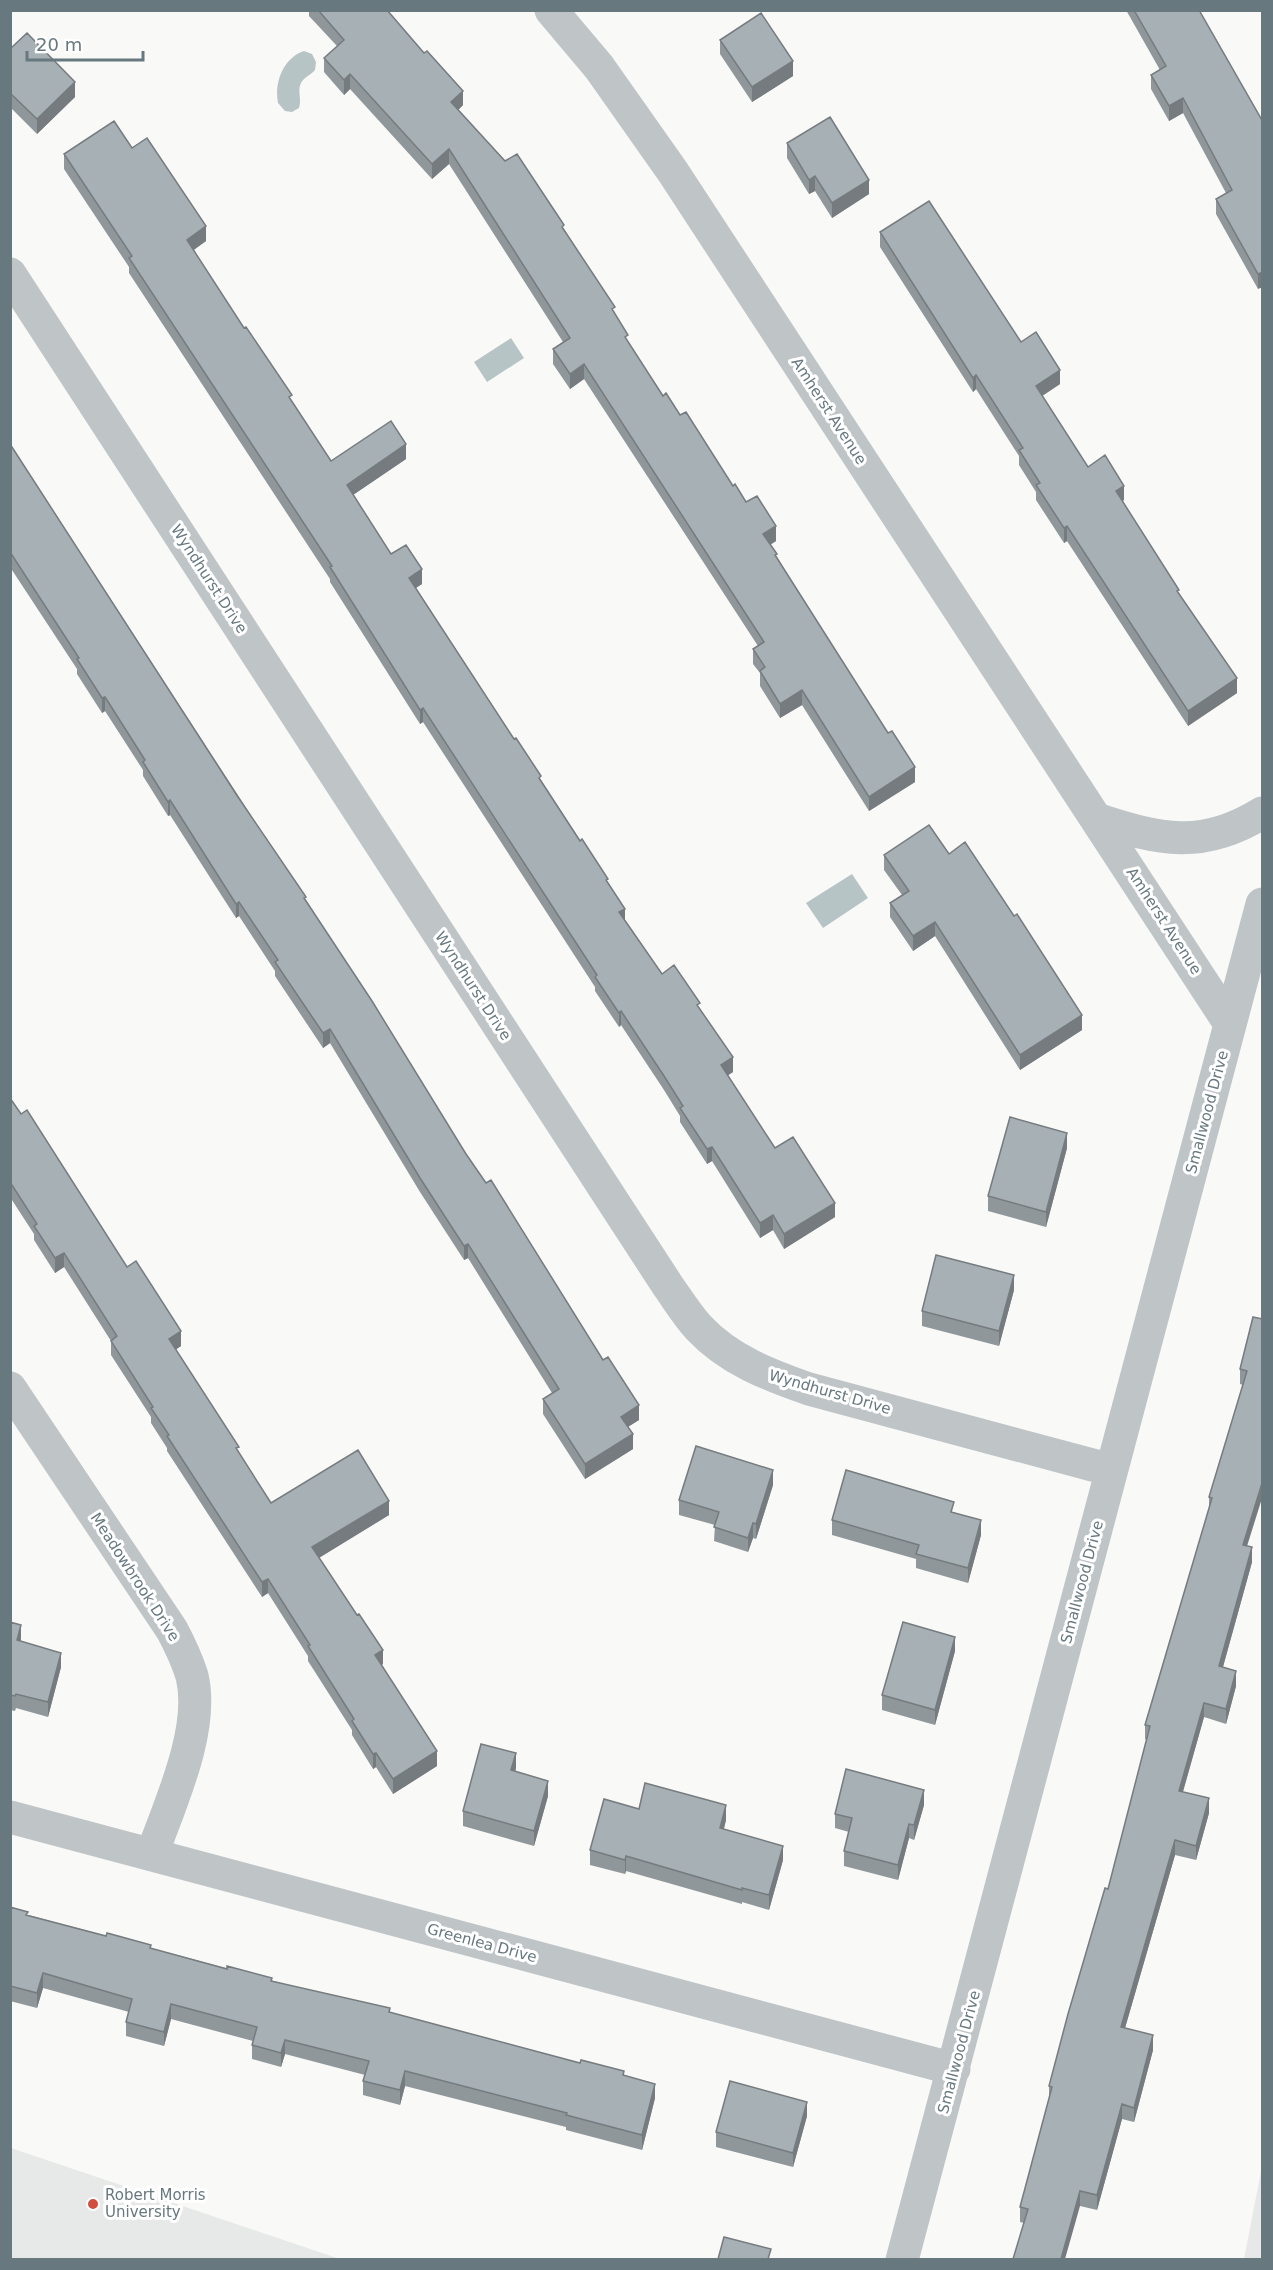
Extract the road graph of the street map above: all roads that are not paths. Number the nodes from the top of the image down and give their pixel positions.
1 (551, 10) edge
2 (10, 274) edge
3 (1263, 813) edge
4 (1096, 819) junction
5 (1263, 904) edge
6 (1230, 1024) junction
7 (10, 1388) edge
8 (1112, 1470) junction
9 (10, 1816) edge
10 (152, 1854) junction
11 (954, 2069) junction
12 (902, 2259) edge

1 - 4 street, Amherst Avenue
2 - 8 street, Wyndhurst Drive
3 - 4 street
4 - 6 street, Amherst Avenue
5 - 6 street, Smallwood Drive
6 - 8 street, Smallwood Drive
7 - 10 street, Meadowbrook Drive
8 - 11 street, Smallwood Drive
9 - 10 street, Greenlea Drive
10 - 11 street, Greenlea Drive
11 - 12 street, Smallwood Drive

